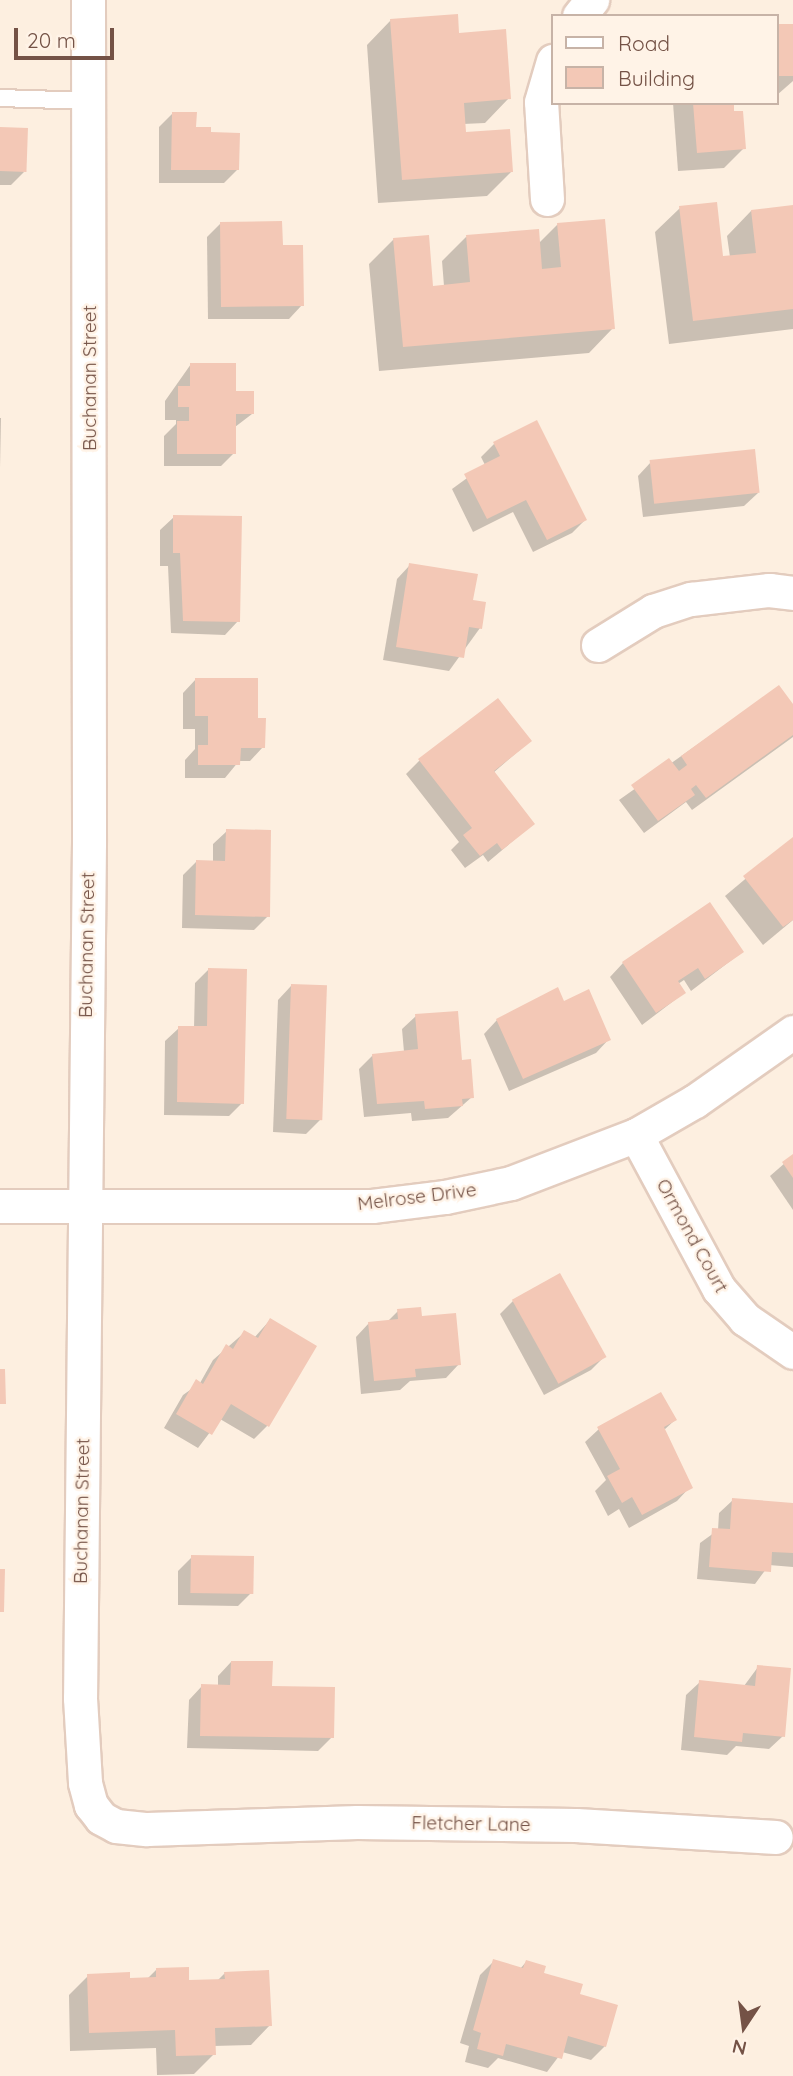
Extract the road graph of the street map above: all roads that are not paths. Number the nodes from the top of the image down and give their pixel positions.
1 (88, 0) edge
2 (592, 0) edge
3 (581, 14) edge
4 (552, 64) edge
5 (0, 98) edge
6 (89, 101) junction
7 (547, 199) dead end
8 (793, 593) edge
9 (597, 645) dead end
10 (793, 1032) edge
11 (636, 1135) junction
12 (85, 1205) junction
13 (0, 1206) edge
14 (793, 1352) edge
15 (166, 1828) joint
16 (776, 1837) dead end

1 - 6 street, Buchanan Street
2 - 3 street
4 - 7 street
5 - 6 lane
6 - 12 street, Buchanan Street
8 - 9 street
10 - 11 street, Melrose Drive
11 - 12 street, Melrose Drive
11 - 14 street, Ormond Court
12 - 13 street, Melrose Drive
12 - 15 street, Buchanan Street
15 - 16 street, Fletcher Lane

